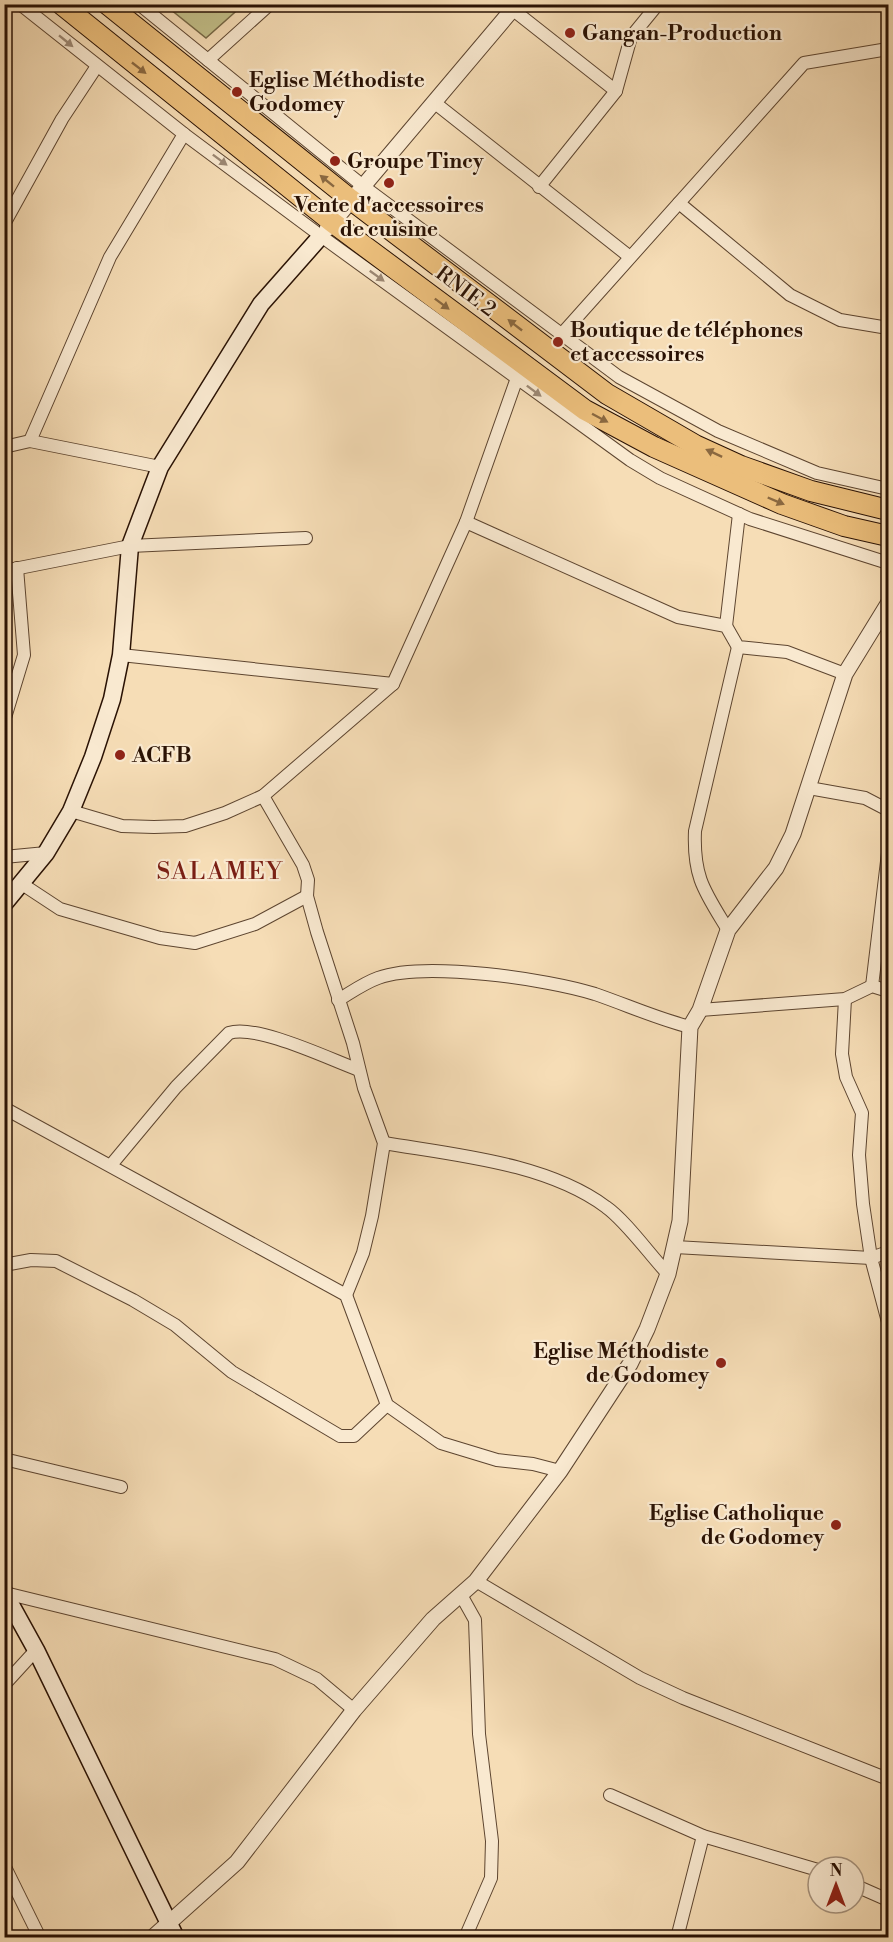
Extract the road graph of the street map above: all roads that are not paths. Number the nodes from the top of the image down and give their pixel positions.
1 (20, 4) edge
2 (61, 4) edge
3 (107, 4) edge
4 (139, 4) edge
5 (270, 4) edge
6 (658, 4) edge
7 (514, 7) edge
8 (888, 49) edge
9 (208, 60) junction
10 (97, 66) junction
11 (616, 91) junction
12 (435, 103) junction
13 (184, 134) junction
14 (539, 187) junction
15 (357, 193) junction
16 (679, 203) junction
17 (4, 224) edge
18 (327, 229) junction
19 (630, 257) junction
20 (888, 328) edge
21 (561, 335) junction
22 (517, 378) junction
23 (30, 441) junction
24 (4, 447) edge
25 (160, 467) junction
26 (888, 489) edge
27 (888, 510) edge
28 (739, 514) junction
29 (466, 522) junction
30 (888, 536) edge
31 (306, 538) dead end
32 (130, 546) junction
33 (888, 563) edge
34 (10, 570) edge
35 (888, 604) edge
36 (726, 626) junction
37 (738, 647) junction
38 (121, 655) junction
39 (845, 674) junction
40 (393, 684) junction
41 (4, 721) edge
42 (809, 788) junction
43 (263, 796) junction
44 (888, 810) edge
45 (71, 811) junction
46 (46, 853) junction
47 (888, 853) edge
48 (4, 857) edge
49 (22, 884) junction
50 (307, 896) junction
51 (4, 904) edge
52 (728, 930) junction
53 (872, 986) junction
54 (888, 991) edge
55 (845, 999) junction
56 (338, 1000) junction
57 (700, 1010) junction
58 (690, 1027) junction
59 (359, 1070) junction
60 (4, 1108) edge
61 (384, 1143) junction
62 (111, 1165) junction
63 (675, 1247) junction
64 (888, 1252) edge
65 (871, 1258) junction
66 (4, 1265) edge
67 (668, 1274) junction
68 (346, 1295) junction
69 (888, 1322) edge
70 (387, 1405) junction
71 (4, 1459) edge
72 (560, 1471) junction
73 (121, 1487) dead end
74 (476, 1581) junction
75 (5, 1593) edge
76 (461, 1595) junction
77 (36, 1650) junction
78 (4, 1685) edge
79 (354, 1710) junction
80 (888, 1779) edge
81 (610, 1794) dead end
82 (703, 1836) junction
83 (4, 1864) edge
84 (806, 1866) edge
85 (866, 1890) edge
86 (888, 1900) edge
87 (173, 1931) edge
88 (40, 1938) edge
89 (152, 1938) edge
90 (465, 1938) edge
91 (677, 1938) edge

1 -> 10 street
2 -> 18 highway, RNIE 2 / RNIE 2
15 -> 3 highway, RNIE 2 / RNIE 2
4 - 9 street
5 - 9 street
6 - 11 street
7 - 11 street
7 - 12 street
8 - 16 street
9 - 15 street
10 - 13 street
10 - 17 street
11 - 14 street
12 - 14 street
12 - 15 street
13 -> 18 street
13 - 23 street
14 - 19 street
15 - 18 street
15 - 21 street
27 -> 15 highway, RNIE 2 / RNIE 2
16 - 19 street
16 - 20 street
18 -> 22 street
18 - 25 main road
18 -> 30 highway, RNIE 2 / RNIE 2
19 - 21 street
21 - 26 street
22 -> 28 street
22 - 29 street
23 - 24 street
23 - 25 street
25 - 32 main road
28 - 33 street
28 - 36 street
29 - 36 street
29 - 40 street
31 - 32 street
32 - 34 street
32 - 38 main road
34 - 41 street
35 - 39 street
36 - 37 street
37 - 39 street
37 - 52 street
38 - 40 street
38 - 45 main road
39 - 42 street
40 - 43 street
42 - 44 street
42 - 52 street
43 - 45 street
43 - 50 street
45 - 46 main road
46 - 48 street
46 - 49 main road
47 - 53 street
49 - 50 street
49 - 51 main road
50 - 56 street
52 - 57 street
53 - 54 street
53 - 55 street
55 - 57 street
55 - 65 street
56 - 58 street
56 - 59 street
57 - 58 street
58 - 63 street
59 - 61 street
59 - 62 street
60 - 62 street
61 - 67 street
61 - 68 street
62 - 68 street
63 - 65 street
63 - 67 street
64 - 65 street
65 - 69 street
66 - 70 street
67 - 72 street
68 - 70 street
70 - 72 street
71 - 73 street
72 - 74 street
74 - 76 street
74 - 80 street
75 - 77 main road
75 - 79 street
76 - 79 street
76 - 90 street
77 - 78 street
77 - 87 main road
79 - 87 street
81 - 82 street
82 - 84 street
82 - 91 street
83 - 88 street
85 - 86 street
87 - 89 street

